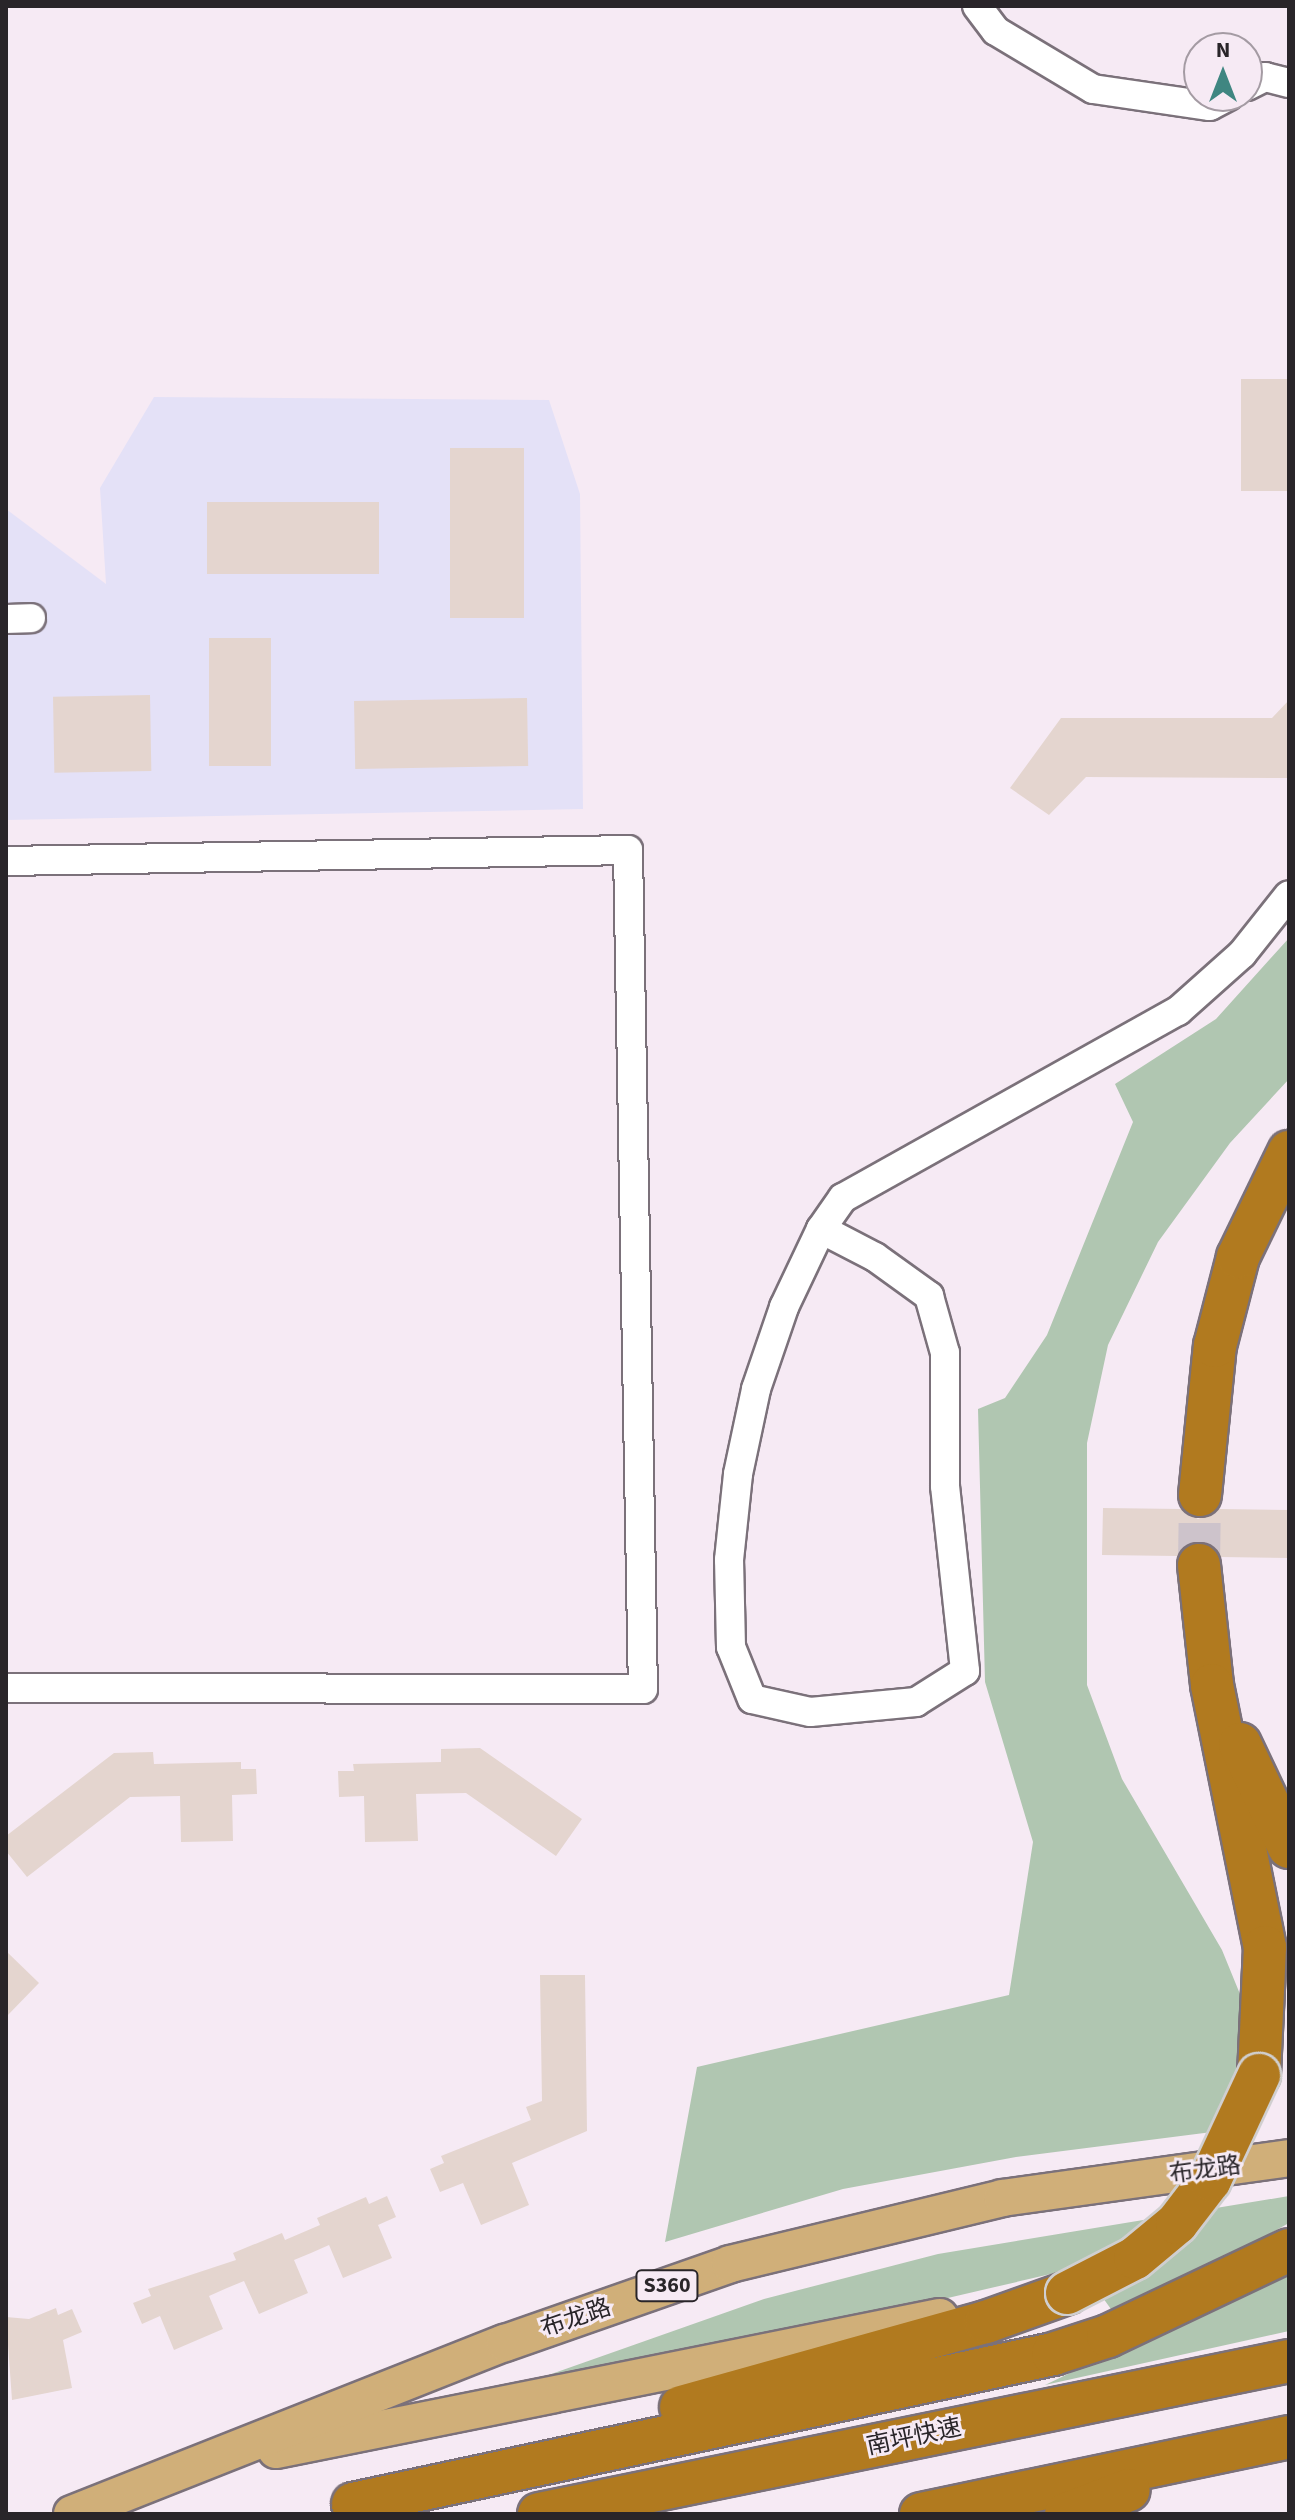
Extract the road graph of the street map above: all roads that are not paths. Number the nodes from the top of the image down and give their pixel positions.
1 (977, 6) edge
2 (1263, 78) edge
3 (1289, 83) edge
4 (1183, 102) edge
5 (6, 861) edge
6 (1289, 895) edge
7 (1289, 1152) edge
8 (821, 1229) junction
9 (1200, 1495) tunnel mouth
10 (1199, 1565) tunnel mouth
11 (1212, 1685) junction
12 (6, 1688) edge
13 (1289, 1847) edge
14 (1289, 2158) edge
15 (1289, 2250) edge
16 (1067, 2293) junction
17 (1289, 2361) edge
18 (1289, 2438) edge
19 (163, 2477) junction
20 (339, 2509) edge
21 (72, 2514) edge
22 (539, 2514) edge
23 (921, 2514) edge
24 (1066, 2514) edge

1 - 4 street
2 - 3 street
5 - 12 street
6 - 8 street
7 - 9 highway
8 - 8 street
10 - 11 highway
11 - 13 highway
11 - 16 highway, bridge
14 - 19 main road, 布龙路 / S360
15 - 20 highway
16 - 19 main road
16 - 20 highway
17 - 22 highway, 南坪快速
18 - 23 highway
18 - 24 highway
19 - 21 main road, 布龙路 / S360

